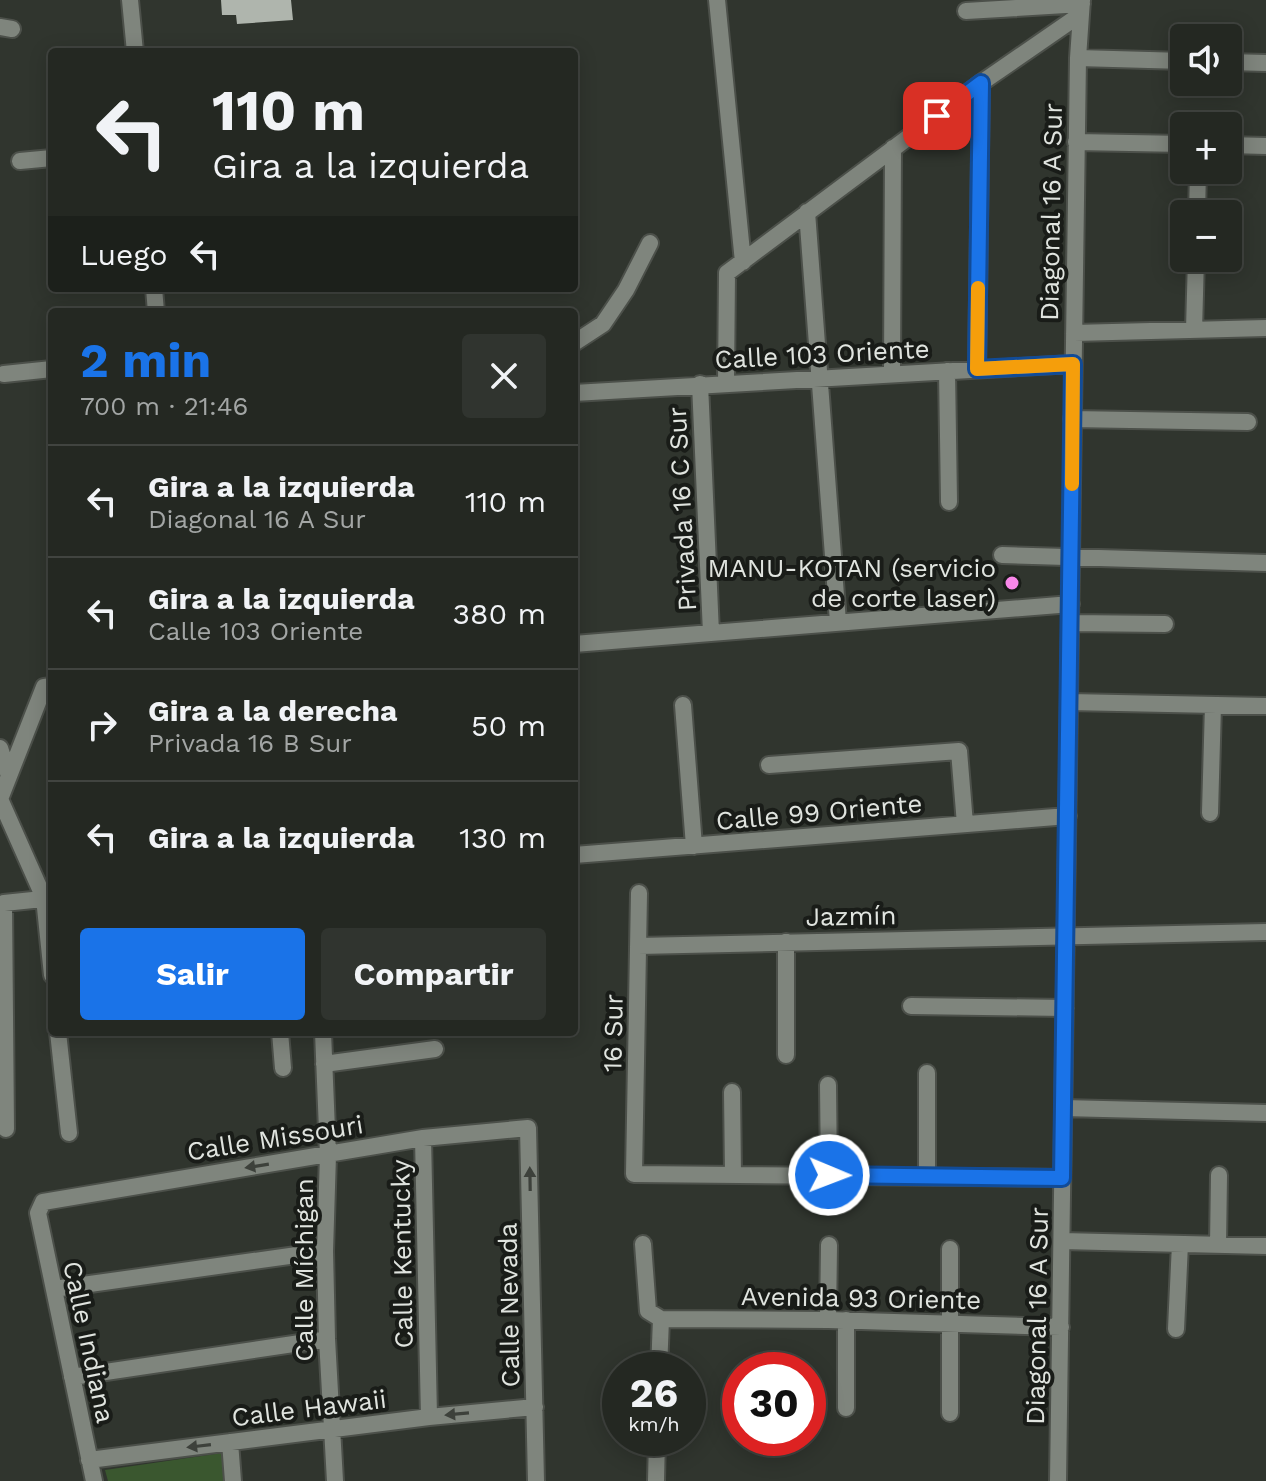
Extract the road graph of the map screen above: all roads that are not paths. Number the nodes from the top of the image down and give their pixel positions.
1 (130, 0) edge
2 (717, 0) edge
3 (1081, 6) edge
4 (966, 11) dead end
5 (135, 48) edge
6 (1078, 58) junction
7 (1170, 61) edge
8 (1242, 62) edge
9 (1266, 63) edge
10 (981, 83) junction
11 (1076, 142) junction
12 (1170, 144) edge
13 (1242, 145) edge
14 (1266, 146) edge
15 (893, 148) junction
16 (48, 158) edge
17 (20, 161) dead end
18 (807, 212) junction
19 (650, 243) dead end
20 (743, 262) junction
21 (1196, 272) edge
22 (1266, 328) edge
23 (1194, 330) junction
24 (1074, 333) junction
25 (578, 340) edge
26 (1073, 364) junction
27 (48, 369) edge
28 (977, 369) junction
29 (947, 371) junction
30 (892, 373) junction
31 (4, 374) dead end
32 (818, 378) junction
33 (726, 383) junction
34 (700, 384) junction
35 (578, 393) edge
36 (1072, 419) junction
37 (1248, 422) dead end
38 (949, 502) dead end
39 (1002, 555) dead end
40 (1071, 556) junction
41 (1266, 563) edge
42 (1071, 604) junction
43 (838, 622) junction
44 (1070, 623) junction
45 (1165, 624) dead end
46 (711, 633) junction
47 (578, 644) edge
48 (48, 686) edge
49 (1069, 702) junction
50 (683, 705) dead end
51 (1213, 705) junction
52 (1266, 706) edge
53 (0, 748) edge
54 (769, 765) dead end
55 (9, 776) junction
56 (0, 799) edge
57 (1210, 813) dead end
58 (1068, 816) junction
59 (965, 824) junction
60 (694, 846) junction
61 (578, 855) edge
62 (639, 893) dead end
63 (48, 898) edge
64 (1266, 932) edge
65 (1066, 935) junction
66 (786, 942) junction
67 (638, 946) junction
68 (911, 1006) dead end
69 (1065, 1008) junction
70 (58, 1036) edge
71 (280, 1036) edge
72 (323, 1036) edge
73 (435, 1049) dead end
74 (786, 1055) dead end
75 (324, 1064) junction
76 (283, 1068) dead end
77 (927, 1073) dead end
78 (828, 1085) dead end
79 (732, 1092) dead end
80 (1063, 1108) junction
81 (1266, 1113) edge
82 (528, 1128) joint
83 (6, 1129) dead end
84 (69, 1133) dead end
85 (423, 1138) junction
86 (328, 1155) junction
87 (733, 1174) junction
88 (829, 1175) junction
89 (1219, 1175) dead end
90 (927, 1176) junction
91 (1062, 1178) junction
92 (38, 1213) joint
93 (1062, 1241) junction
94 (643, 1244) dead end
95 (1180, 1244) junction
96 (829, 1245) dead end
97 (1218, 1245) junction
98 (1266, 1246) edge
99 (950, 1249) dead end
100 (325, 1251) junction
101 (54, 1289) junction
102 (661, 1319) junction
103 (828, 1320) junction
104 (846, 1320) junction
105 (949, 1324) junction
106 (1061, 1327) junction
107 (1176, 1329) dead end
108 (327, 1339) junction
109 (660, 1352) edge
110 (72, 1377) junction
111 (535, 1407) junction
112 (846, 1408) dead end
113 (950, 1413) dead end
114 (429, 1417) junction
115 (332, 1430) junction
116 (230, 1442) junction
117 (657, 1456) edge
118 (89, 1460) junction
119 (94, 1481) edge
120 (233, 1481) edge
121 (335, 1481) edge
122 (536, 1481) edge
123 (656, 1481) edge
124 (1058, 1481) edge

1 - 5 street
2 - 20 street
3 - 4 street
3 - 6 street, Diagonal 16 A Sur
3 - 10 street
6 - 7 street
6 - 11 street, Diagonal 16 A Sur
8 - 9 street
10 - 15 street
10 - 28 street
11 - 12 street
11 - 24 street, Diagonal 16 A Sur
13 - 14 street
15 - 18 street
15 - 30 street
16 - 17 street
18 - 20 street
18 - 32 street
19 - 25 street
20 - 33 street
21 - 23 street
22 - 23 street
23 - 24 street
24 - 26 street, Diagonal 16 A Sur
26 - 28 street, Calle 103 Oriente
26 - 36 street, Diagonal 16 A Sur
27 - 31 street
28 - 29 street, Calle 103 Oriente
29 - 30 street, Calle 103 Oriente
29 - 38 street
30 - 32 street, Calle 103 Oriente
32 - 33 street, Calle 103 Oriente
32 - 43 street
33 - 34 street, Calle 103 Oriente
34 - 35 street, Calle 103 Oriente
34 - 46 street, Privada 16 C Sur
36 - 37 street
36 - 40 street, Diagonal 16 A Sur
39 - 40 street
40 - 41 street
40 - 42 street, Diagonal 16 A Sur
42 - 43 street
42 - 44 street, Diagonal 16 A Sur
43 - 46 street
44 - 45 street
44 - 49 street, Diagonal 16 A Sur
46 - 47 street
48 - 55 street
49 - 51 street
49 - 58 street, Diagonal 16 A Sur
50 - 60 street
51 - 52 street
51 - 57 street
53 - 55 street
54 - 59 street
55 - 56 street
56 - 63 street
58 - 59 street, Calle 99 Oriente
58 - 65 street, Diagonal 16 A Sur
59 - 60 street, Calle 99 Oriente
60 - 61 street, Calle 99 Oriente
62 - 67 street, 16 Sur
63 - 83 street
64 - 65 street, Jazmín
65 - 66 street, Jazmín
65 - 69 street, Diagonal 16 A Sur
66 - 67 street, Jazmín
66 - 74 street
67 - 87 street, 16 Sur
68 - 69 street
69 - 80 street, Diagonal 16 A Sur
70 - 84 street
71 - 76 street
72 - 75 street, Calle Míchigan
73 - 75 street
75 - 86 street, Calle Míchigan
77 - 90 street
78 - 88 street
79 - 87 street
80 - 81 street
80 - 91 street, Diagonal 16 A Sur
82 - 85 street, Calle Missouri
111 -> 82 street, Calle Nevada
85 - 86 street, Calle Missouri
85 - 114 street, Calle Kentucky
86 -> 92 street, Calle Missouri
86 - 100 street, Calle Míchigan
87 - 88 street
88 - 90 street
89 - 97 street
90 - 91 street
91 - 93 street, Diagonal 16 A Sur
92 - 101 street, Calle Indiana
93 - 95 street
93 - 106 street, Diagonal 16 A Sur
94 - 102 street
95 - 97 street
95 - 107 street
96 - 103 street
97 - 98 street
99 - 105 street
100 - 101 street
100 - 108 street, Calle Míchigan
101 - 110 street, Calle Indiana
102 - 103 street, Avenida 93 Oriente
102 - 109 street
103 - 104 street, Avenida 93 Oriente
104 - 105 street, Avenida 93 Oriente
104 - 112 street
105 - 106 street, Avenida 93 Oriente
105 - 113 street
106 - 124 street, Diagonal 16 A Sur
108 - 110 street
108 - 115 street, Calle Míchigan
110 - 118 street, Calle Indiana
111 -> 114 street, Calle Hawaii
111 - 122 street, Calle Nevada
114 - 115 street, Calle Hawaii
115 - 116 street, Calle Hawaii
115 - 121 street, Calle Míchigan
116 -> 118 street, Calle Hawaii
116 - 120 street
117 - 123 street
118 - 119 street, Calle Indiana

